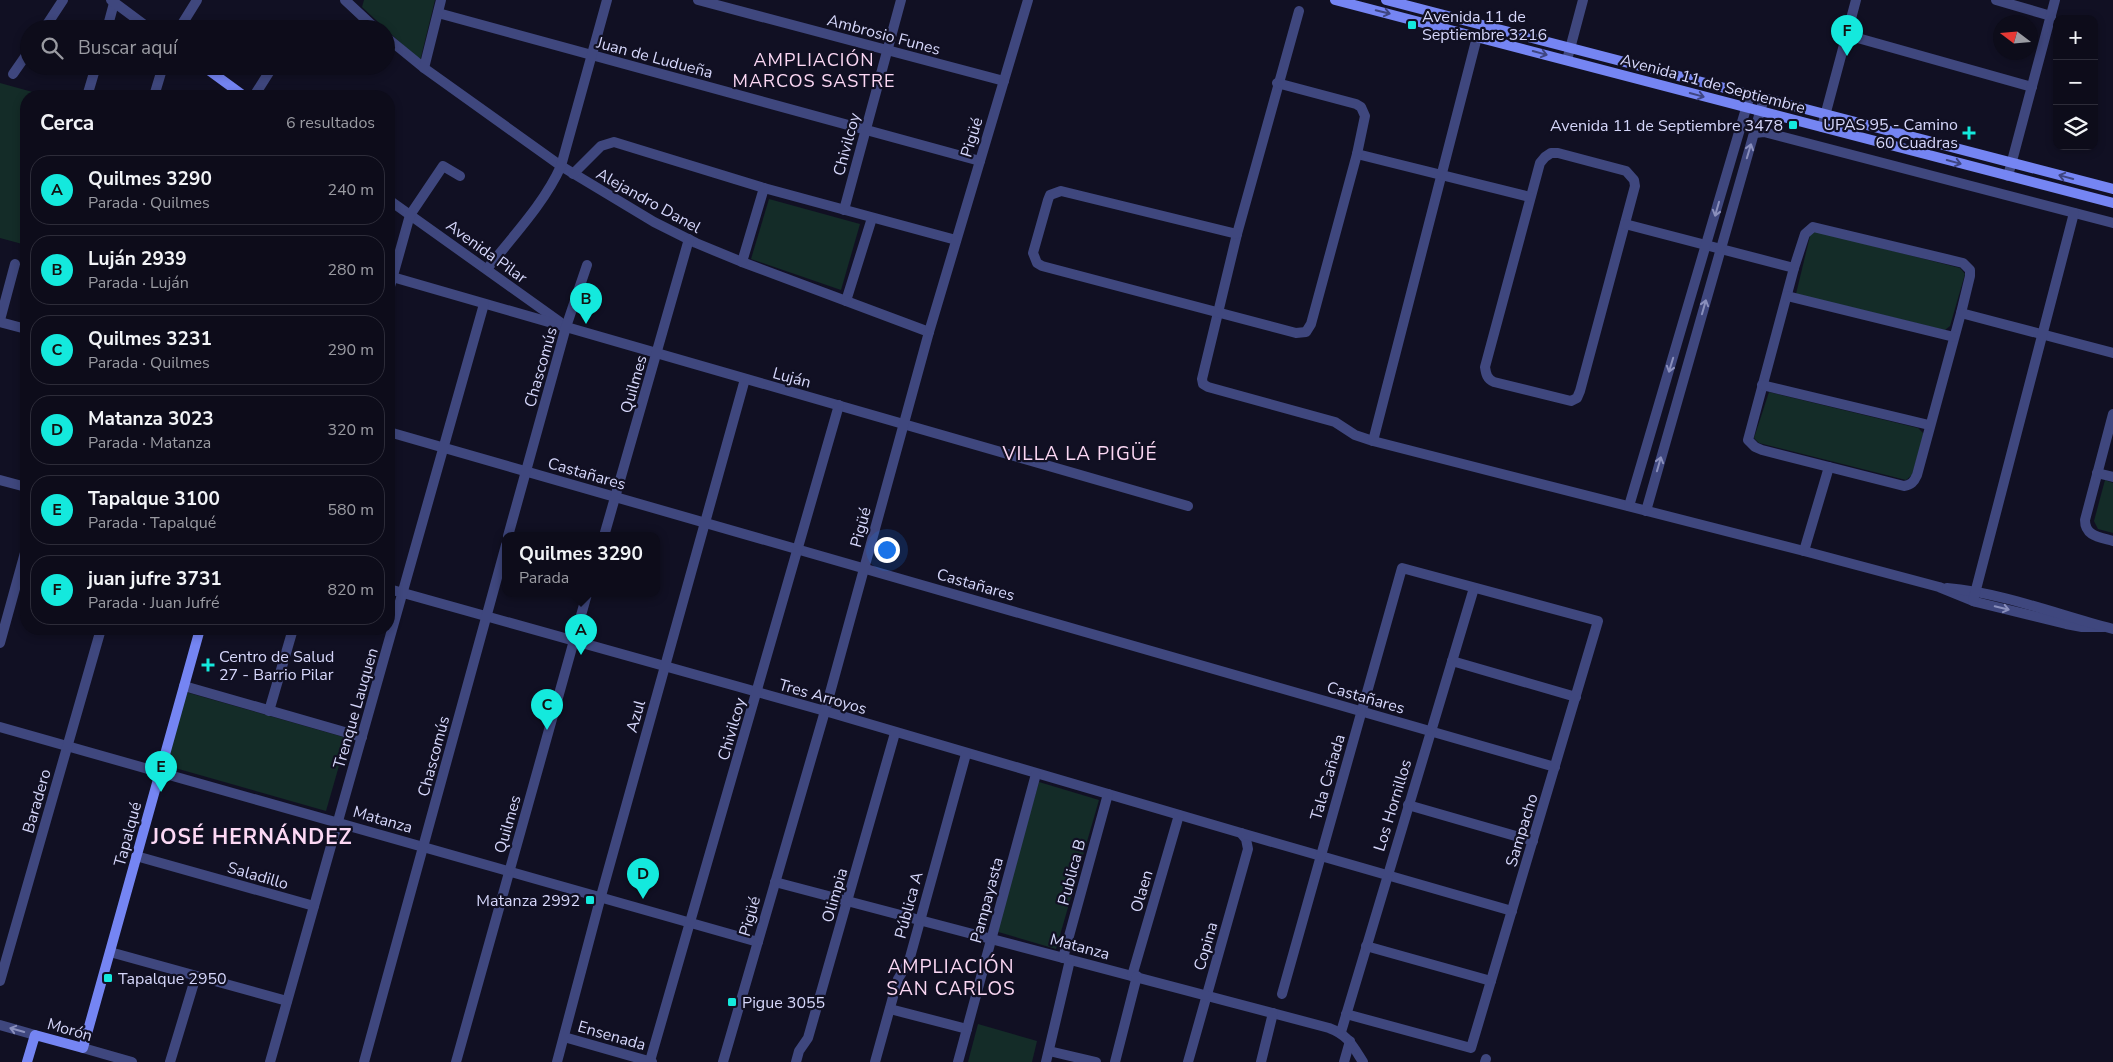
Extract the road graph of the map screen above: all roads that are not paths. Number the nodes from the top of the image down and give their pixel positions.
1 (63, 0) edge
2 (197, 0) edge
3 (345, 0) edge
4 (441, 0) edge
5 (607, 0) edge
6 (698, 0) edge
7 (902, 0) edge
8 (1027, 0) edge
9 (1339, 0) edge
10 (1386, 0) edge
11 (1583, 0) edge
12 (1856, 0) edge
13 (1996, 0) edge
14 (2055, 0) edge
15 (112, 1) edge
16 (1408, 3) edge
17 (354, 4) edge
18 (1299, 11) dead end
19 (438, 13) junction
20 (2051, 16) junction
21 (1404, 18) junction
22 (50, 20) edge
23 (109, 20) edge
24 (138, 20) edge
25 (185, 20) edge
26 (368, 20) edge
27 (1847, 35) junction
28 (1476, 37) junction
29 (395, 44) edge
30 (888, 50) junction
31 (1570, 50) junction
32 (592, 55) junction
33 (1567, 60) junction
34 (20, 64) edge
35 (424, 68) junction
36 (13, 74) dead end
37 (93, 75) edge
38 (160, 75) edge
39 (215, 75) edge
40 (267, 75) edge
41 (1004, 81) junction
42 (1277, 83) junction
43 (2032, 87) junction
44 (89, 90) edge
45 (156, 90) edge
46 (236, 90) edge
47 (258, 90) edge
48 (1750, 95) junction
49 (1764, 98) junction
50 (1746, 108) junction
51 (1761, 112) junction
52 (1826, 114) junction
53 (1822, 127) junction
54 (866, 130) junction
55 (1755, 133) junction
56 (1357, 154) junction
57 (980, 160) junction
58 (2011, 163) junction
59 (561, 166) junction
60 (574, 174) junction
61 (460, 176) dead end
62 (1442, 176) junction
63 (2008, 176) junction
64 (764, 188) junction
65 (2113, 189) edge
66 (1530, 197) junction
67 (2113, 203) edge
68 (395, 204) edge
69 (844, 210) junction
70 (2074, 213) junction
71 (410, 215) junction
72 (872, 218) junction
73 (2113, 223) edge
74 (1625, 224) junction
75 (1238, 234) junction
76 (688, 239) junction
77 (956, 240) junction
78 (1707, 246) junction
79 (1720, 249) junction
80 (742, 262) junction
81 (395, 263) edge
82 (15, 264) dead end
83 (587, 265) dead end
84 (1794, 268) junction
85 (487, 269) junction
86 (395, 277) edge
87 (1787, 296) junction
88 (846, 301) junction
89 (484, 304) junction
90 (1217, 312) junction
91 (1961, 313) junction
92 (0, 321) edge
93 (20, 327) edge
94 (566, 328) junction
95 (929, 332) junction
96 (2043, 334) junction
97 (1954, 337) junction
98 (2113, 353) edge
99 (657, 354) junction
100 (745, 379) junction
101 (1762, 384) junction
102 (839, 405) junction
103 (2113, 414) edge
104 (904, 423) junction
105 (1929, 425) junction
106 (395, 434) edge
107 (1373, 442) junction
108 (444, 448) junction
109 (1829, 466) junction
110 (526, 471) junction
111 (2098, 473) junction
112 (2113, 477) edge
113 (0, 480) edge
114 (20, 485) edge
115 (616, 496) junction
116 (1188, 506) dead end
117 (1629, 506) junction
118 (1646, 510) junction
119 (705, 522) junction
120 (509, 532) edge
121 (605, 532) edge
122 (2113, 540) edge
123 (798, 549) junction
124 (1804, 551) junction
125 (502, 560) edge
126 (864, 568) junction
127 (20, 570) edge
128 (1474, 588) junction
129 (395, 591) edge
130 (403, 593) junction
131 (1974, 596) junction
132 (586, 597) edge
133 (487, 616) junction
134 (395, 621) edge
135 (2108, 628) edge
136 (99, 635) edge
137 (198, 635) edge
138 (291, 635) edge
139 (391, 635) edge
140 (574, 641) junction
141 (0, 642) edge
142 (1452, 661) junction
143 (665, 666) junction
144 (184, 686) junction
145 (757, 692) junction
146 (1576, 698) junction
147 (269, 711) junction
148 (825, 711) junction
149 (1362, 711) junction
150 (0, 726) edge
151 (1430, 731) junction
152 (896, 733) junction
153 (362, 737) junction
154 (67, 745) junction
155 (966, 754) junction
156 (1555, 767) junction
157 (160, 772) junction
158 (1036, 774) junction
159 (1108, 794) junction
160 (1408, 805) junction
161 (1178, 815) junction
162 (338, 822) junction
163 (1244, 836) junction
164 (1533, 841) junction
165 (424, 846) junction
166 (136, 856) junction
167 (1321, 856) junction
168 (510, 870) junction
169 (1387, 875) junction
170 (775, 882) junction
171 (601, 896) junction
172 (848, 901) junction
173 (314, 906) junction
174 (1512, 911) junction
175 (919, 920) junction
176 (692, 922) junction
177 (991, 939) junction
178 (758, 942) junction
179 (1366, 946) junction
180 (110, 952) junction
181 (1067, 959) junction
182 (196, 976) junction
183 (1134, 976) junction
184 (0, 981) edge
185 (1491, 981) junction
186 (1282, 994) dead end
187 (1206, 996) junction
188 (287, 1001) junction
189 (890, 1009) junction
190 (1273, 1013) junction
191 (1346, 1014) junction
192 (0, 1025) edge
193 (967, 1029) junction
194 (1341, 1032) junction
195 (35, 1034) junction
196 (564, 1036) junction
197 (1350, 1041) junction
198 (83, 1048) junction
199 (1049, 1051) junction
200 (639, 1060) edge
201 (27, 1062) edge
202 (132, 1062) edge
203 (170, 1062) edge
204 (270, 1062) edge
205 (364, 1062) edge
206 (456, 1062) edge
207 (557, 1062) edge
208 (651, 1062) edge
209 (723, 1062) edge
210 (796, 1062) edge
211 (875, 1062) edge
212 (958, 1062) edge
213 (1046, 1062) edge
214 (1096, 1062) edge
215 (1115, 1062) edge
216 (1188, 1062) edge
217 (1262, 1062) edge
218 (1344, 1062) edge
219 (1363, 1062) edge

1 - 22 street
2 - 25 street
3 - 17 street
4 - 19 street
5 - 32 street
6 - 30 street, Ambrosio Funes
7 - 30 street, Chivilcoy
8 - 41 street, Pigüé
9 -> 21 main road, Avenida 11 de Septiembre
10 - 16 main road, Avenida 11 de Septiembre
11 - 31 street
12 - 27 street
13 - 20 street
14 - 20 street
15 - 23 street
15 - 24 street
16 - 21 street
16 - 31 main road, Avenida 11 de Septiembre
17 - 26 street
18 - 42 street
19 - 32 street, Juan de Ludueña
19 - 35 street
20 - 43 street
21 - 28 main road, Avenida 11 de Septiembre
27 - 43 street
27 - 52 street
28 -> 33 main road, Avenida 11 de Septiembre
28 - 62 street
29 - 35 street, Alejandro Danel
30 - 41 street, Ambrosio Funes
30 - 54 street, Chivilcoy
31 - 33 street
31 - 48 main road, Avenida 11 de Septiembre
32 - 54 street, Juan de Ludueña
32 - 59 street
33 -> 50 main road, Avenida 11 de Septiembre
34 - 36 street
35 - 59 street, Alejandro Danel
37 - 44 street
38 - 45 street
39 - 46 main road
40 - 47 street
41 - 57 street, Pigüé
42 - 56 street
42 - 75 street
43 - 58 street
48 - 49 main road, Avenida 11 de Septiembre
48 - 50 street
49 - 51 street
49 - 52 main road, Avenida 11 de Septiembre
50 - 51 main road, Avenida 11 de Septiembre
50 -> 78 street
51 - 53 main road, Avenida 11 de Septiembre
51 - 55 street
52 - 53 street
52 - 58 main road, Avenida 11 de Septiembre
53 -> 63 main road, Avenida 11 de Septiembre
54 - 57 street, Juan de Ludueña
54 - 69 street, Chivilcoy
55 - 70 street
79 -> 55 street
56 - 62 street
56 - 90 street
57 - 77 street, Pigüé
58 - 63 street
65 -> 58 main road, Avenida 11 de Septiembre
59 - 60 street, Alejandro Danel
59 - 85 street
60 - 64 street
60 - 76 street, Alejandro Danel
61 - 71 street
62 - 66 street
62 - 107 street
63 - 67 main road, Avenida 11 de Septiembre
64 - 69 street
64 - 80 street
66 - 74 street
66 - 74 street
68 - 71 street, Avenida Pilar
69 - 72 street
70 - 73 street
70 - 96 street
71 - 81 street
71 - 85 street, Avenida Pilar
72 - 77 street
72 - 88 street
74 - 78 street
75 - 90 street
75 - 90 street
76 - 80 street, Alejandro Danel
76 - 99 street, Quilmes
77 - 95 street, Pigüé
78 - 79 street
78 -> 117 street
79 - 84 street
118 -> 79 street
80 - 88 street, Alejandro Danel
82 - 92 street
83 - 94 street, Chascomús
84 - 87 street
84 - 91 street
85 - 94 street, Avenida Pilar
86 - 89 street, Luján
87 - 97 street
87 - 101 street
88 - 95 street, Alejandro Danel
89 - 94 street, Luján
89 - 108 street, Trenque Lauquen
90 - 107 street
91 - 96 street
91 - 97 street
92 - 93 street
94 - 99 street, Luján
94 - 110 street, Chascomús
95 - 104 street, Pigüé
96 - 98 street
96 - 131 street
97 - 105 street
99 - 100 street, Luján
99 - 115 street, Quilmes
100 - 102 street, Luján
100 - 119 street, Azul
101 - 105 street
101 - 109 street
102 - 104 street, Luján
102 - 123 street, Chivilcoy
103 - 111 street
104 - 116 street, Luján
104 - 126 street, Pigüé
105 - 109 street
106 - 108 street, Castañares
107 - 117 street
108 - 110 street, Castañares
108 - 130 street, Trenque Lauquen
109 - 124 street
110 - 115 street, Castañares
110 - 120 street, Chascomús
111 - 112 street
111 - 122 street
113 - 114 street
115 - 119 street, Castañares
115 - 121 street, Quilmes
117 - 118 street
118 - 124 street
119 - 123 street, Castañares
119 - 143 street, Azul
123 - 126 street, Castañares
123 - 145 street, Chivilcoy
124 - 131 street
125 - 133 street, Chascomús
126 - 148 street, Pigüé
126 - 149 street, Castañares
127 - 141 street
128 - 142 street, Los Hornillos
128 - 146 street, Sampacho
128 - 149 street, Tala Cañada
129 - 130 street, Tres Arroyos
130 - 133 street, Tres Arroyos
130 - 134 street, Trenque Lauquen
131 - 135 street
132 - 140 street, Quilmes
133 - 140 street, Tres Arroyos
133 - 165 street, Chascomús
136 - 154 street, Baradero
137 - 144 main road, Tapalqué
138 - 147 street
139 - 153 street, Trenque Lauquen
140 - 143 street, Tres Arroyos
140 - 168 street, Quilmes
142 - 146 street
142 - 151 street, Los Hornillos
143 - 145 street, Tres Arroyos
143 - 171 street, Azul
144 - 147 street
144 - 157 main road, Tapalqué
145 - 148 street, Tres Arroyos
145 - 176 street, Chivilcoy
146 - 156 street, Sampacho
147 - 153 street
148 - 152 street, Tres Arroyos
148 - 170 street, Pigüé
149 - 151 street, Castañares
149 - 167 street, Tala Cañada
150 - 154 street, Matanza
151 - 156 street, Castañares
151 - 160 street, Los Hornillos
152 - 155 street, Tres Arroyos
152 - 172 street, Olimpia
153 - 162 street, Trenque Lauquen
154 - 157 street, Matanza
154 - 184 street, Baradero
155 - 158 street, Tres Arroyos
155 - 175 street, Pública A
156 - 164 street, Sampacho
157 - 162 street, Matanza
157 - 166 main road, Tapalqué
158 - 159 street, Tres Arroyos
158 - 177 street, Pampayasta
159 - 161 street, Tres Arroyos
159 - 181 street, Publica B
160 - 164 street
160 - 169 street, Los Hornillos
161 - 163 street, Tres Arroyos
161 - 183 street, Olaen
162 - 165 street, Matanza
162 - 173 street, Trenque Lauquen
163 - 167 street, Tres Arroyos
163 - 187 street, Copina
164 - 174 street, Sampacho
165 - 168 street, Matanza
165 - 205 street, Chascomús
166 - 173 street, Saladillo
166 - 180 main road, Tapalqué
167 - 169 street, Tres Arroyos
167 - 186 street, Tala Cañada
168 - 171 street, Matanza
168 - 206 street, Quilmes
169 - 174 street, Tres Arroyos
169 - 179 street, Los Hornillos
170 - 172 street, Matanza
170 - 178 street, Pigüé
171 - 176 street, Matanza
171 - 196 street, Azul
172 - 175 street, Matanza
172 - 210 street, Olimpia
173 - 188 street, Trenque Lauquen
174 - 185 street, Sampacho
175 - 177 street, Matanza
175 - 189 street, Pública A
176 - 178 street, Matanza
176 - 208 street, Chivilcoy
177 - 181 street, Matanza
177 - 193 street, Pampayasta
178 - 209 street, Pigüé
179 - 185 street
179 - 191 street, Los Hornillos
180 - 182 street
180 - 198 main road, Tapalqué
181 - 183 street, Matanza
181 - 199 street, Publica B
182 - 188 street
182 - 203 street
183 - 187 street, Matanza
183 - 215 street, Olaen
185 - 191 street, Sampacho
187 - 190 street, Matanza
187 - 216 street, Copina
188 - 204 street, Trenque Lauquen
189 - 193 street
189 - 211 street, Pública A
190 - 194 street, Matanza
190 - 217 street
191 - 194 street, Los Hornillos
195 -> 192 street, Morón
193 - 212 street, Pampayasta
194 - 197 street, Matanza
195 - 198 main road, Morón
195 - 201 main road
196 - 200 street, Ensenada
196 - 207 street, Azul
197 - 218 street
197 - 219 street, Matanza
198 - 202 street, Morón
199 - 213 street, Publica B
199 - 214 street
200 - 208 street, Ensenada

